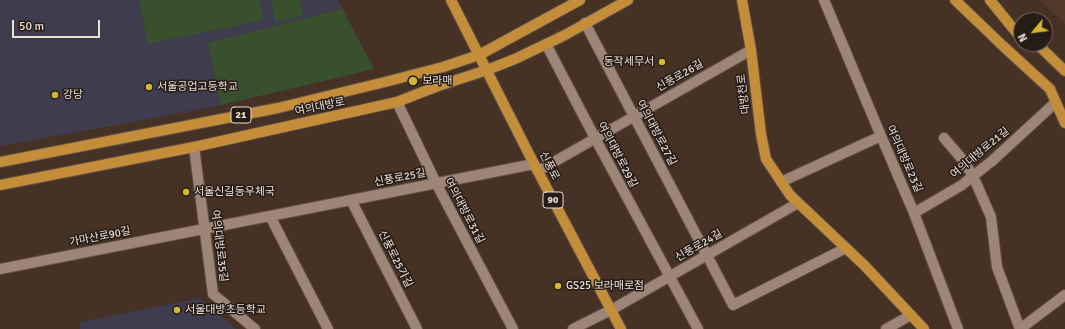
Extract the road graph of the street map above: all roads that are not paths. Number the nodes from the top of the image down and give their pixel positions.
1 (451, 0) edge
2 (580, 0) edge
3 (628, 0) edge
4 (742, 0) edge
5 (824, 0) edge
6 (955, 0) edge
7 (990, 0) edge
8 (585, 23) junction
9 (1013, 28) edge
10 (546, 44) junction
11 (751, 50) junction
12 (1045, 52) edge
13 (479, 55) junction
14 (487, 70) junction
15 (1065, 71) edge
16 (397, 102) junction
17 (1055, 103) junction
18 (634, 116) junction
19 (1065, 123) edge
20 (880, 136) junction
21 (595, 138) junction
22 (944, 138) dead end
23 (194, 147) junction
24 (0, 162) edge
25 (536, 167) junction
26 (974, 176) junction
27 (781, 182) junction
28 (436, 183) junction
29 (0, 186) edge
30 (352, 200) junction
31 (798, 203) junction
32 (914, 213) junction
33 (270, 216) junction
34 (205, 229) junction
35 (846, 248) junction
36 (707, 255) junction
37 (0, 269) edge
38 (669, 276) junction
39 (1065, 296) edge
40 (611, 310) junction
41 (911, 315) junction
42 (255, 329) edge
43 (328, 329) edge
44 (417, 329) edge
45 (513, 329) edge
46 (573, 329) edge
47 (621, 329) edge
48 (698, 329) edge
49 (886, 329) edge
50 (924, 329) edge
51 (958, 329) edge
52 (1020, 329) edge

1 - 13 main road, 90
2 - 13 main road, 여의대방로 / 21
3 - 8 main road, 여의대방로
4 - 11 main road, 대방천로
5 - 20 street, 여의대방로23길
6 - 17 main road
7 - 9 main road
8 - 10 main road, 여의대방로
8 - 18 street, 여의대방로27길
10 - 14 main road, 여의대방로
10 - 21 street, 여의대방로29길
11 - 18 street, 신풍로26길
11 - 27 main road, 대방천로
12 - 15 main road
13 - 14 main road, 신풍로 / 90
13 - 24 main road, 여의대방로 / 21
14 - 16 main road, 여의대방로
14 - 25 main road, 신풍로 / 90
16 - 23 main road, 여의대방로
16 - 28 street, 여의대방로31길
17 - 19 main road
17 - 26 street, 여의대방로21길
18 - 21 street, 신풍로26길
18 - 36 street, 여의대방로27길
20 - 27 street
20 - 32 street, 여의대방로23길
21 - 25 street, 신풍로26길
21 - 38 street, 여의대방로29길
22 - 26 street
23 - 29 main road, 여의대방로
23 - 34 street, 여의대방로35길
25 - 28 street, 신풍로25길
25 - 40 main road, 신풍로 / 90
26 - 32 street, 여의대방로21길
26 - 52 street
27 - 31 main road, 대방천로
28 - 30 street, 신풍로25길
28 - 45 street, 여의대방로31길
30 - 33 street, 신풍로25길
30 - 44 street, 신풍로25가길
31 - 35 main road, 대방천로
31 - 36 street, 신풍로24길
32 - 51 street, 여의대방로23길
33 - 34 street, 신풍로25길
33 - 43 street
34 - 37 street, 가마산로90길
34 - 42 street, 여의대방로35길
35 - 36 street
35 - 41 main road, 대방천로
36 - 38 street, 신풍로24길
38 - 40 street, 신풍로24길
38 - 48 street, 여의대방로29길
39 - 52 street
40 - 46 street, 신풍로24길
40 - 47 main road, 신풍로 / 90
41 - 49 street
41 - 50 main road, 대방천로

